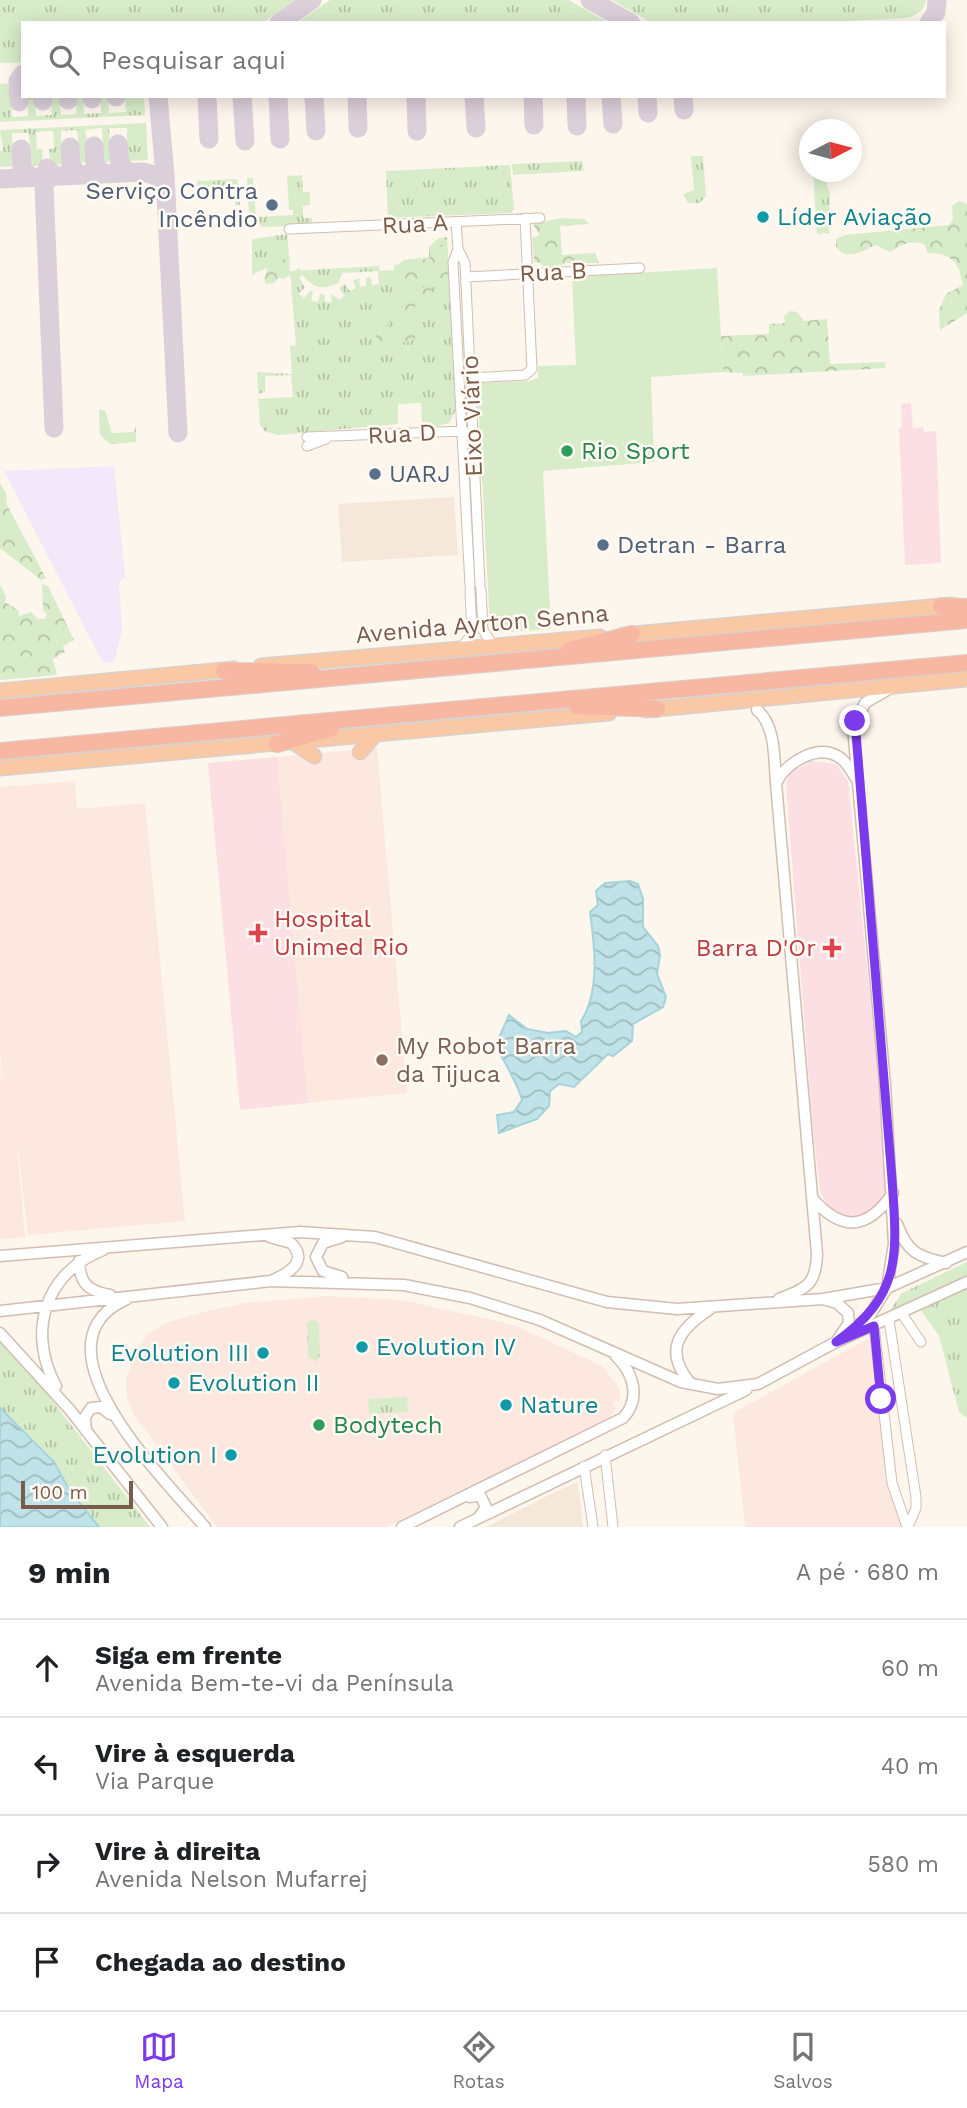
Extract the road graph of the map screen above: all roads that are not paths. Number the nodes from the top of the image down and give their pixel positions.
1 (525, 218) junction
2 (540, 218) dead end
3 (456, 222) junction
4 (289, 229) dead end
5 (458, 249) junction
6 (640, 268) dead end
7 (529, 273) junction
8 (466, 276) junction
9 (471, 378) junction
10 (460, 415) junction
11 (472, 415) junction
12 (460, 431) junction
13 (473, 431) junction
14 (307, 441) dead end
15 (967, 605) edge
16 (941, 606) joint
17 (967, 620) edge
18 (477, 626) junction
19 (632, 634) junction
20 (494, 647) junction
21 (461, 649) junction
22 (527, 661) junction
23 (967, 663) edge
24 (223, 671) junction
25 (341, 678) junction
26 (967, 679) edge
27 (898, 685) junction
28 (0, 691) edge
29 (543, 702) junction
30 (713, 704) junction
31 (0, 708) edge
32 (657, 709) junction
33 (757, 710) joint
34 (365, 718) junction
35 (375, 735) junction
36 (285, 743) junction
37 (0, 751) edge
38 (360, 752) dead end
39 (314, 755) dead end
40 (0, 768) edge
41 (858, 782) junction
42 (776, 783) junction
43 (893, 1193) junction
44 (813, 1199) junction
45 (894, 1215) junction
46 (263, 1235) junction
47 (351, 1235) junction
48 (114, 1246) junction
49 (967, 1252) edge
50 (0, 1256) edge
51 (79, 1261) junction
52 (946, 1263) junction
53 (271, 1281) junction
54 (356, 1281) junction
55 (967, 1282) edge
56 (887, 1288) junction
57 (136, 1295) junction
58 (116, 1297) junction
59 (823, 1299) junction
60 (771, 1302) junction
61 (47, 1306) junction
62 (713, 1308) junction
63 (0, 1311) edge
64 (902, 1314) junction
65 (889, 1320) junction
66 (874, 1326) junction
67 (0, 1333) edge
68 (836, 1342) junction
69 (921, 1342) dead end
70 (608, 1349) junction
71 (899, 1379) junction
72 (879, 1383) junction
73 (691, 1384) junction
74 (758, 1384) junction
75 (70, 1410) junction
76 (120, 1423) junction
77 (86, 1432) junction
78 (605, 1455) junction
79 (584, 1466) junction
80 (509, 1477) junction
81 (540, 1489) junction
82 (479, 1518) junction
83 (406, 1525) edge
84 (162, 1527) edge
85 (205, 1527) edge
86 (460, 1527) edge
87 (593, 1527) edge
88 (614, 1527) edge
89 (907, 1527) edge

1 - 2 street, Rua A
1 - 3 street, Rua A
1 - 7 street
3 - 4 street, Rua A
3 - 5 street, Eixo Viário
5 - 8 street, Eixo Viário
5 - 10 street, Eixo Viário
6 - 7 street, Rua B
7 - 8 street, Rua B
7 - 9 street
8 - 9 street, Eixo Viário
9 - 11 street, Eixo Viário
10 - 11 street
10 - 12 street, Eixo Viário
11 - 13 street, Eixo Viário
12 - 13 street, Rua D
12 - 14 street, Rua D
12 - 18 street, Eixo Viário
13 - 18 street, Eixo Viário
15 - 16 highway
16 - 19 highway, Avenida Ayrton Senna
17 - 22 highway, Avenida Ayrton Senna
18 - 20 street, Eixo Viário
18 - 21 street, Eixo Viário
19 - 20 highway, Avenida Ayrton Senna
19 - 22 highway
20 - 21 highway, Avenida Ayrton Senna
21 - 24 highway, Avenida Ayrton Senna
22 - 25 highway, Avenida Ayrton Senna
23 - 29 highway
24 - 25 highway
24 - 28 highway, Avenida Ayrton Senna
25 - 31 highway, Avenida Ayrton Senna
26 - 27 highway
27 - 30 highway
27 - 41 street
29 - 32 highway
29 - 34 highway
30 - 32 highway
30 - 33 highway
32 - 35 highway
33 - 42 street
34 - 36 highway
34 - 37 highway
35 - 36 highway
35 - 38 highway
36 - 39 highway
36 - 40 highway
41 - 42 street
41 - 43 street
42 - 44 street
43 - 44 street
43 - 45 street
44 - 60 street
45 - 52 street
45 - 56 street
46 - 47 street
46 - 48 street
46 - 53 street
47 - 54 street
47 - 62 street
48 - 50 street
48 - 51 street
49 - 52 street
51 - 58 street
51 - 61 street
52 - 56 street
53 - 54 street
53 - 57 street
54 - 70 street
55 - 64 street
56 - 59 street
56 - 68 street
57 - 58 street
57 - 76 street
58 - 61 street
59 - 60 street
59 - 68 street
60 - 62 street
61 - 63 street
61 - 75 street
62 - 73 street
64 - 65 street
64 - 69 street
65 - 66 street
65 - 71 street
66 - 68 street
66 - 72 street
67 - 75 street
68 - 74 street
70 - 73 street
70 - 80 street
71 - 72 street
71 - 89 street
72 - 89 street
73 - 74 street
74 - 78 street
75 - 77 street
76 - 77 street
76 - 85 street
77 - 84 street
78 - 79 street
78 - 88 street
79 - 81 street
79 - 87 street
80 - 81 street
80 - 83 street
81 - 82 street
82 - 83 street
82 - 86 street

